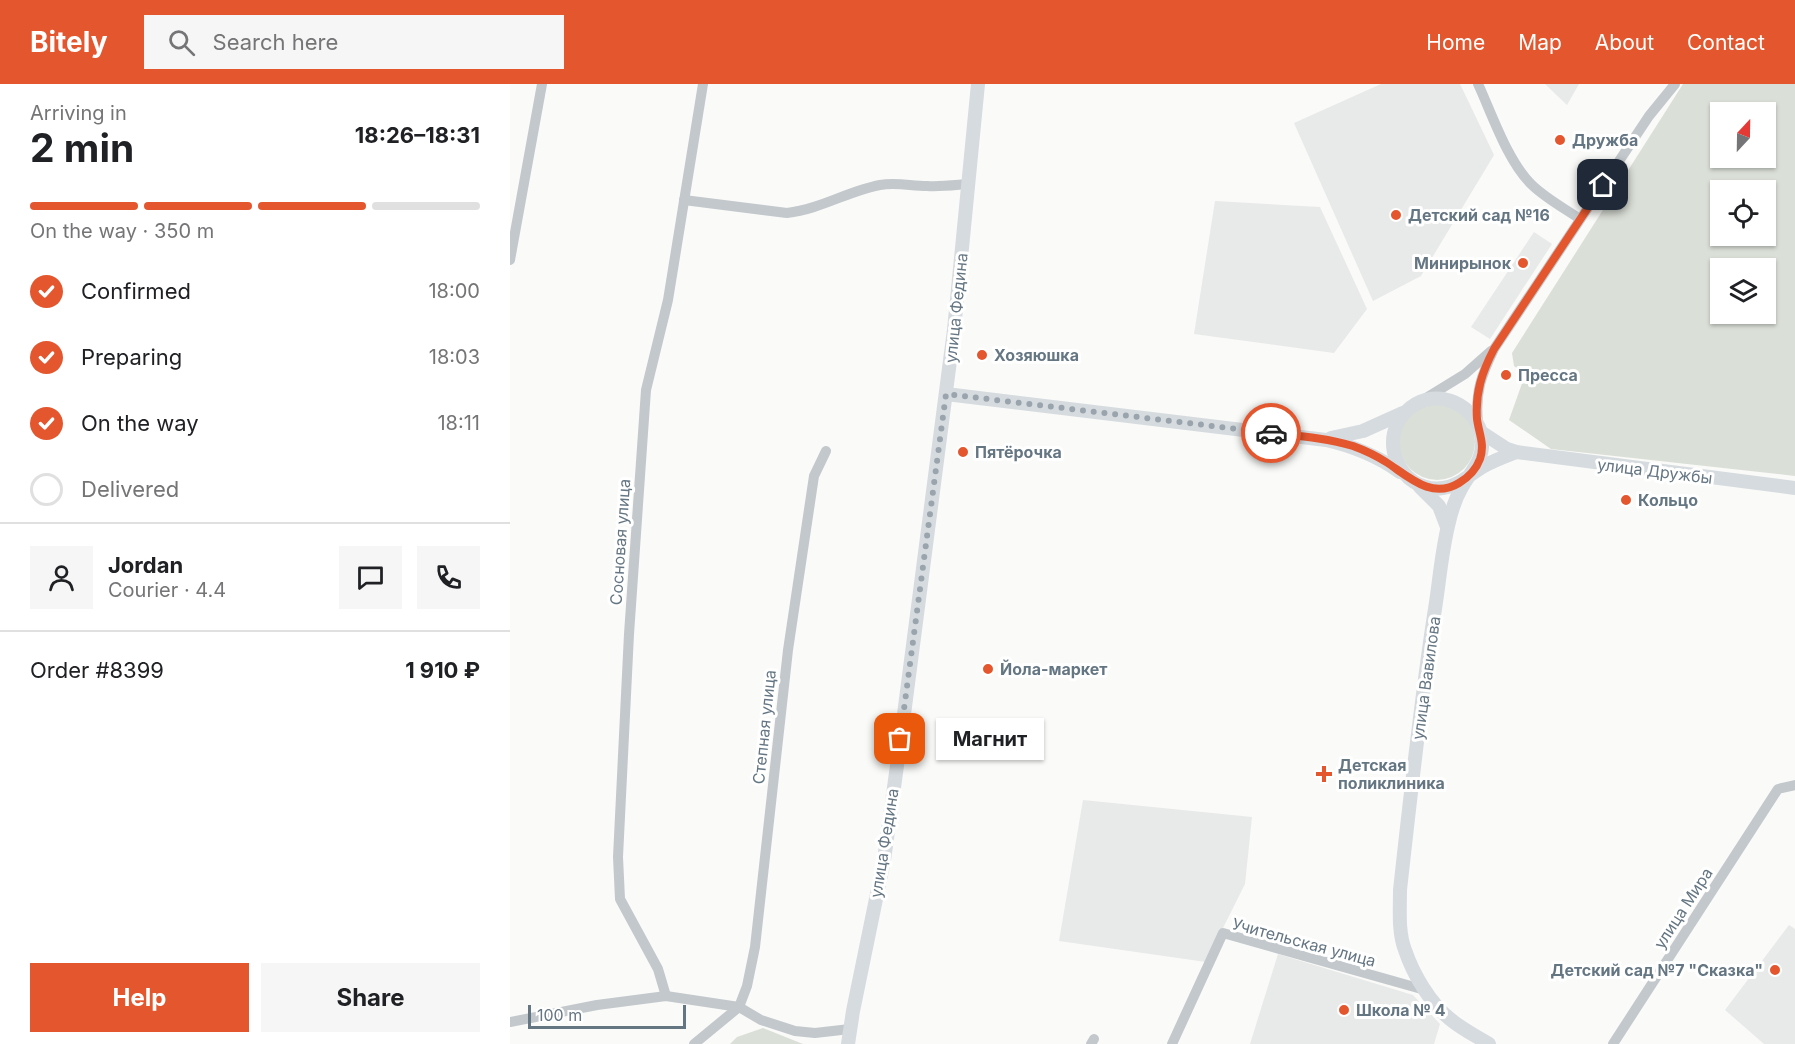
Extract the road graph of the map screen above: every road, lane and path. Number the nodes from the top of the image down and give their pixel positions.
1 (542, 84) edge
2 (703, 84) edge
3 (978, 84) edge
4 (1478, 84) edge
5 (1675, 84) edge
6 (969, 184) junction
7 (684, 200) junction
8 (1580, 219) junction
9 (510, 260) edge
10 (1494, 349) junction
11 (946, 394) junction
12 (1422, 401) junction
13 (1405, 412) junction
14 (1479, 427) junction
15 (1326, 440) junction
16 (826, 450) dead end
17 (1516, 453) junction
18 (1467, 477) junction
19 (1411, 480) junction
20 (1795, 488) edge
21 (1447, 528) junction
22 (1795, 785) edge
23 (1425, 990) junction
24 (666, 996) junction
25 (739, 1007) junction
26 (510, 1022) edge
27 (850, 1029) junction
28 (694, 1044) edge
29 (848, 1044) edge
30 (1172, 1044) edge
31 (1489, 1044) edge
32 (1613, 1044) edge

1 - 9 street
2 - 7 street, Сосновая улица
3 - 6 street, улица Федина
4 - 8 street
5 - 8 street
6 - 7 street
6 - 11 street, улица Федина
7 - 24 street, Сосновая улица
8 - 10 street
10 - 12 street
10 - 14 street
11 - 15 street
11 - 27 street, улица Федина
12 - 13 street
12 - 14 street
13 - 15 street
13 - 19 street
14 - 17 street
14 - 18 street
15 - 19 street
16 - 25 street, Степная улица
17 - 18 street
17 - 20 street, улица Дружбы
18 - 19 street
18 - 21 street, улица Вавилова
19 - 21 street
21 - 23 street, улица Вавилова
22 - 32 street, улица Мира
23 - 30 street, Учительская улица
23 - 31 street, улица Вавилова
24 - 25 street
24 - 26 street
25 - 27 street
25 - 28 street
27 - 29 street, улица Федина

